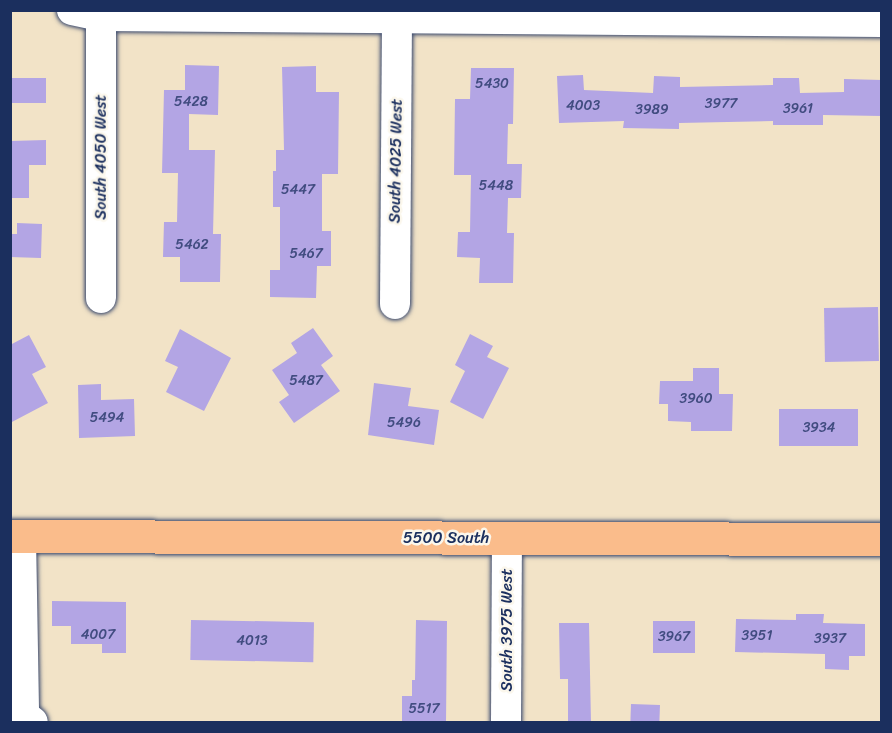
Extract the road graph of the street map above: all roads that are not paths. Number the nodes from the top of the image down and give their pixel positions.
1 (72, 10) edge
2 (599, 15) edge
3 (101, 16) junction
4 (397, 19) junction
5 (882, 22) edge
6 (101, 298) dead end
7 (395, 304) dead end
8 (16, 537) edge
9 (507, 538) junction
10 (882, 539) edge
11 (33, 723) edge
12 (506, 723) edge

1 - 3 street
2 - 4 street
2 - 5 street
3 - 4 street
3 - 6 street, South 4050 West
4 - 7 street, South 4025 West
8 - 9 main road, 5500 South
8 - 11 street
9 - 10 main road, 5500 South
9 - 12 street, South 3975 West

